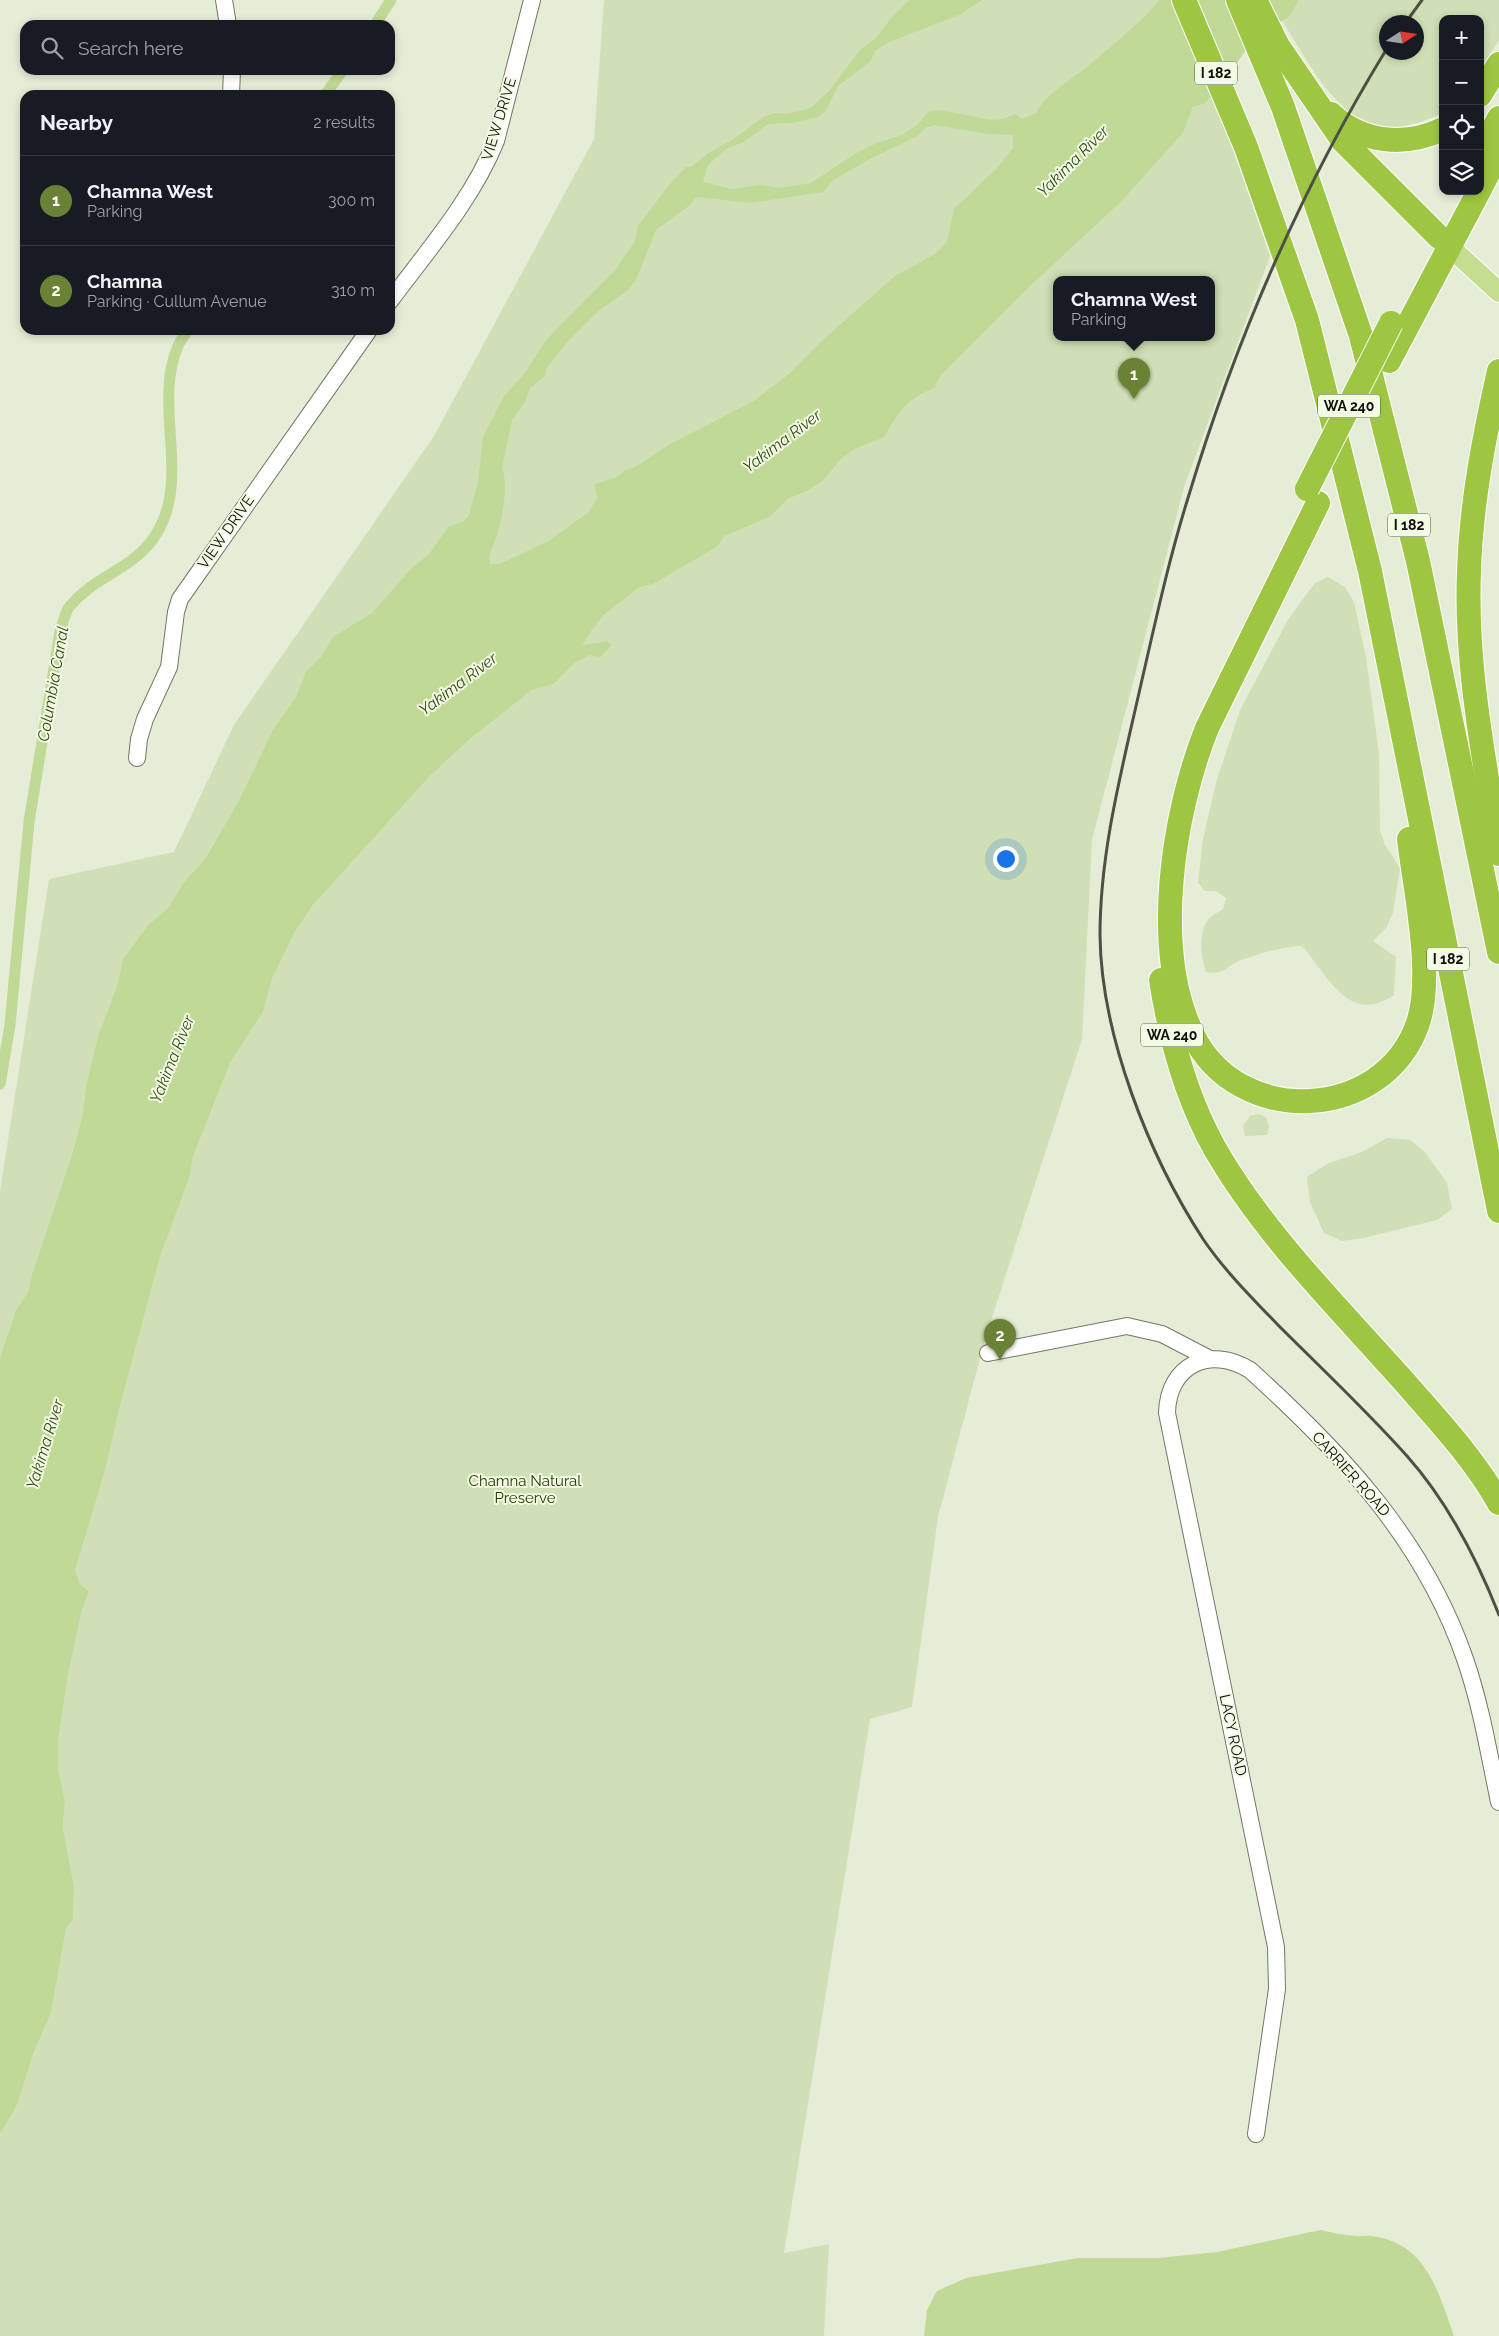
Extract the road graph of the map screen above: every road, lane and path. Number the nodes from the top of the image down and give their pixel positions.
1 (224, 0) edge
2 (532, 0) edge
3 (1184, 0) edge
4 (1238, 0) edge
5 (1254, 0) edge
6 (227, 20) edge
7 (1499, 64) edge
8 (232, 75) edge
9 (1484, 88) edge
10 (231, 90) edge
11 (1311, 96) junction
12 (1499, 118) edge
13 (1439, 130) edge
14 (1483, 150) edge
15 (1499, 152) edge
16 (1484, 182) edge
17 (1461, 195) edge
18 (1477, 195) edge
19 (1444, 242) junction
20 (1499, 292) edge
21 (395, 294) edge
22 (365, 335) edge
23 (1498, 377) edge
24 (1312, 496) junction
25 (1397, 708) junction
26 (137, 758) dead end
27 (1499, 854) edge
28 (1499, 952) edge
29 (1499, 1210) edge
30 (988, 1353) dead end
31 (1210, 1359) junction
32 (1499, 1504) edge
33 (1499, 1802) edge
34 (1256, 2134) dead end

1 - 6 street
2 - 21 street, VIEW DRIVE
3 - 25 highway, I 182
4 - 28 highway, I 182
5 - 11 highway
7 - 9 highway
8 - 10 street
11 - 13 highway
11 - 19 highway
12 - 14 highway
15 - 16 highway
17 - 19 highway
18 - 19 highway
19 - 20 main road
19 - 24 highway
22 - 26 street, VIEW DRIVE
23 - 27 highway
24 - 25 highway
24 - 32 highway, WA 240
25 - 29 highway, I 182
30 - 31 street
31 - 33 street, CARRIER ROAD
31 - 34 street, LACY ROAD

